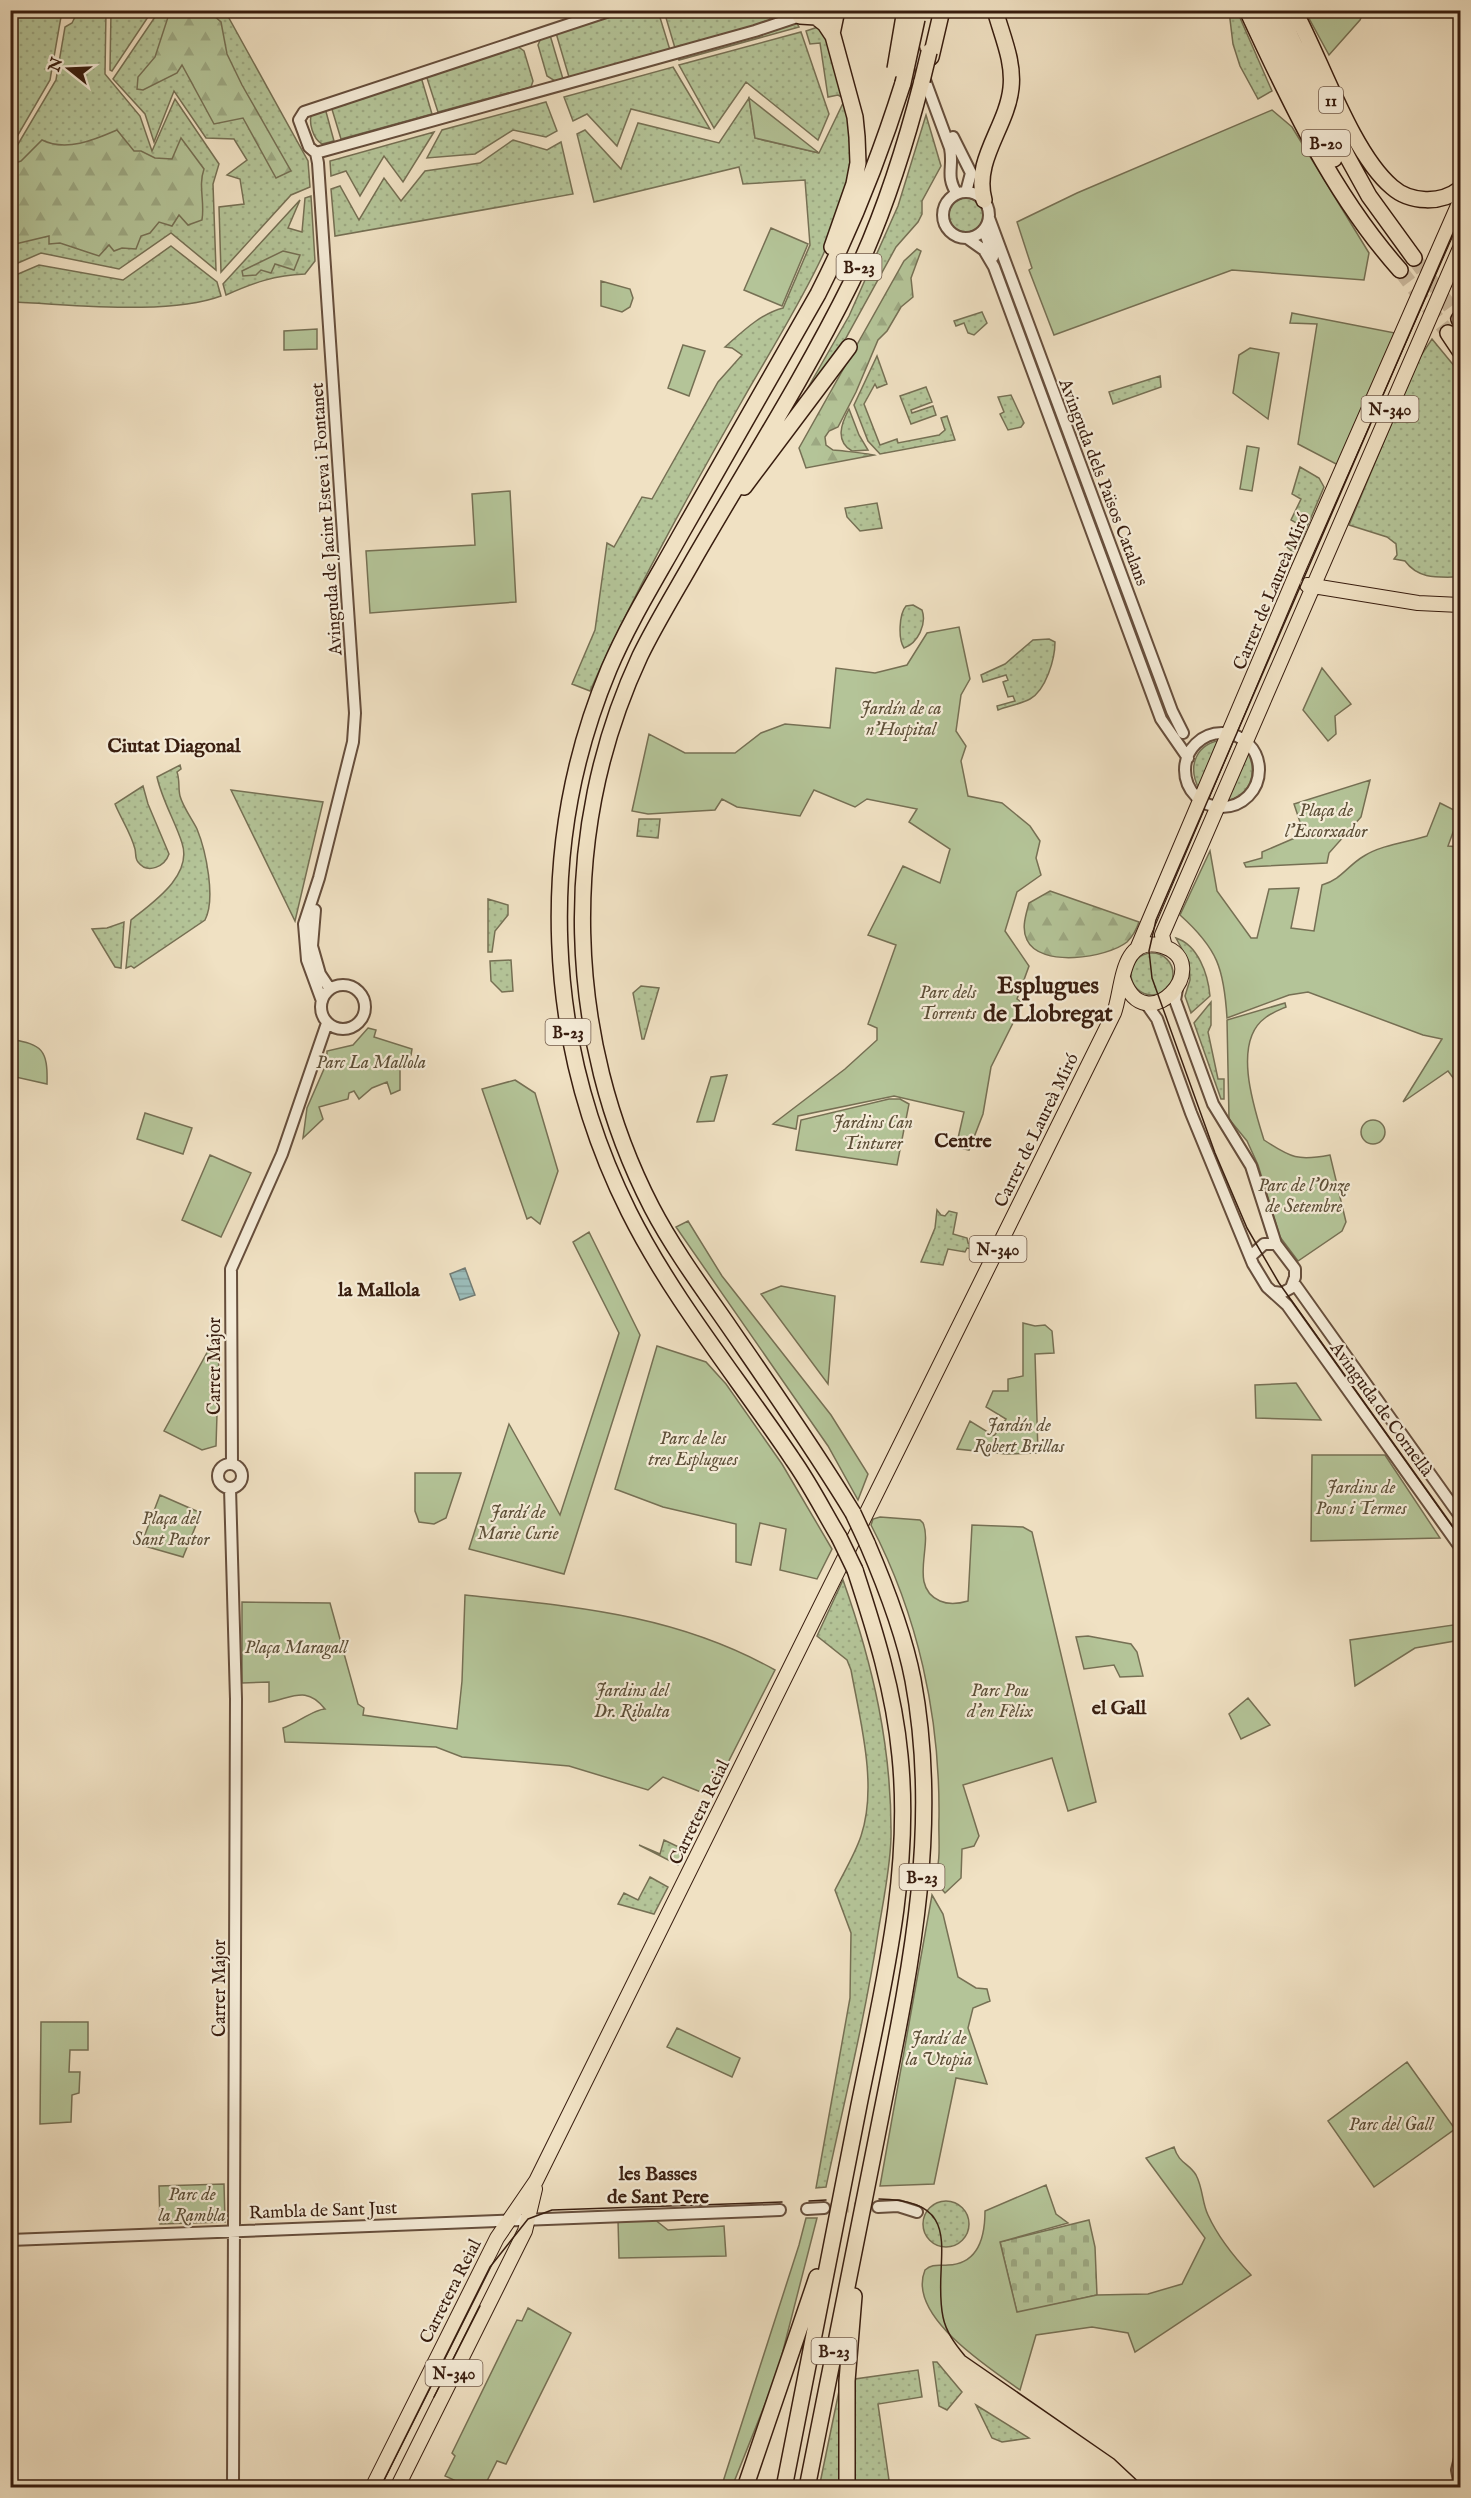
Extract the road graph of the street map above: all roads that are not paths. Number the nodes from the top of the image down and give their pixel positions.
1 (612, 10) edge
2 (837, 10) edge
3 (935, 10) edge
4 (942, 10) edge
5 (994, 10) edge
6 (1247, 10) edge
7 (1263, 10) edge
8 (1278, 10) edge
9 (1294, 10) edge
10 (899, 11) edge
11 (804, 13) edge
12 (911, 13) edge
13 (832, 34) junction
14 (930, 55) junction
15 (899, 76) junction
16 (316, 153) junction
17 (1461, 189) edge
18 (962, 193) junction
19 (984, 200) junction
20 (1461, 201) edge
21 (989, 218) junction
22 (1391, 226) junction
23 (984, 230) junction
24 (967, 238) junction
25 (1461, 248) edge
26 (838, 255) junction
27 (1414, 258) tunnel mouth
28 (994, 267) junction
29 (796, 333) junction
30 (1448, 333) tunnel mouth
31 (849, 348) dead end
32 (1460, 350) edge
33 (714, 524) junction
34 (1314, 584) junction
35 (1291, 591) junction
36 (1461, 604) edge
37 (1160, 712) junction
38 (1183, 733) junction
39 (1230, 734) junction
40 (1207, 737) junction
41 (1246, 742) junction
42 (1188, 758) junction
43 (1201, 800) junction
44 (1217, 807) junction
45 (319, 878) junction
46 (1165, 947) junction
47 (1137, 949) junction
48 (1123, 978) junction
49 (330, 989) junction
50 (1177, 989) junction
51 (322, 1001) junction
52 (1143, 1001) junction
53 (1115, 1010) junction
54 (327, 1023) junction
55 (1276, 1244) junction
56 (1252, 1255) junction
57 (1294, 1283) junction
58 (1274, 1292) junction
59 (894, 1459) joint
60 (232, 1464) junction
61 (230, 1488) junction
62 (1461, 1516) edge
63 (1461, 1547) edge
64 (536, 2181) junction
65 (878, 2207) tunnel mouth
66 (807, 2209) dead end
67 (780, 2210) dead end
68 (917, 2212) dead end
69 (830, 2213) junction
70 (861, 2215) junction
71 (528, 2218) junction
72 (509, 2219) junction
73 (234, 2230) junction
74 (10, 2240) edge
75 (778, 2393) junction
76 (1461, 2458) edge
77 (1461, 2486) edge
78 (233, 2487) edge
79 (372, 2487) edge
80 (397, 2487) edge
81 (739, 2487) edge
82 (745, 2487) edge
83 (784, 2487) edge
84 (807, 2487) edge
85 (847, 2487) edge

1 - 16 street, Avinguda de Jacint Esteva i Fontanet
2 - 13 highway
3 - 14 highway
4 - 14 highway
5 - 19 highway
6 - 7 highway, B-20
8 - 22 highway, B-20
9 - 17 highway
9 - 22 highway, 11
10 - 18 street
11 - 13 highway
11 - 16 street
12 - 15 highway, bridge
12 - 18 street
13 - 29 highway
14 - 33 highway, B-23, bridge
15 - 26 highway
15 - 26 highway, B-23
16 - 45 street, Avinguda de Jacint Esteva i Fontanet
18 - 19 street
18 - 24 street
19 - 21 street
20 - 35 main road, Carrer de Laureà Miró / N-340
21 - 23 street
21 - 38 street, Avinguda dels Països Catalans
22 - 27 highway
23 - 24 street
23 - 28 street
24 - 28 street, Avinguda dels Països Catalans
25 - 34 main road, Carrer de Laureà Miró / N-340
26 - 29 highway, B-23
28 - 37 street, Avinguda dels Països Catalans
29 - 69 highway, B-23, bridge
30 - 32 highway
31 - 33 highway
33 - 70 highway, B-23, bridge
34 - 35 main road
34 - 36 main road
34 - 41 main road, Carrer de Laureà Miró / N-340
35 - 39 main road, Carrer de Laureà Miró / N-340
37 - 38 street
37 - 42 street, Avinguda dels Països Catalans
38 - 40 street
39 - 40 street
39 - 41 street
39 - 43 main road, Carrer de Laureà Miró / N-340
40 - 42 street
41 - 44 main road, Carrer de Laureà Miró / N-340
41 - 44 street
42 - 43 street
43 - 44 street
43 - 47 main road, Carrer de Laureà Miró / N-340
44 - 46 main road, Carrer de Laureà Miró / N-340
45 - 49 street, Avinguda de Jacint Esteva i Fontanet
45 - 51 street, Avinguda de Jacint Esteva i Fontanet
46 - 47 main road
46 - 50 main road
47 - 48 main road, Carrer de Laureà Miró / N-340
48 - 52 main road
48 - 53 main road, Carrer de Laureà Miró / N-340
49 - 51 street
49 - 54 street
50 - 52 main road
50 - 55 street, Avinguda de Cornellà
51 - 54 street
52 - 53 main road
52 - 56 street, Avinguda de Cornellà
53 - 59 main road, Carrer de Laureà Miró / N-340
54 - 60 street, Carrer Major
55 - 56 street
55 - 57 street, Avinguda de Cornellà
56 - 58 street, Avinguda de Cornellà
57 - 58 street
57 - 62 street, Avinguda de Cornellà
58 - 63 street, Avinguda de Cornellà
59 - 64 main road, Carretera Reial / N-340
60 - 61 street
60 - 61 street
61 - 73 street, Carrer Major
64 - 71 main road, Carretera Reial / N-340
64 - 72 main road, Carretera Reial / N-340
65 - 68 street
66 - 69 street
67 - 71 street, Rambla de Sant Just
69 - 75 highway
69 - 83 highway, B-23
70 - 84 highway, B-23
70 - 85 highway
71 - 72 street, Rambla de Sant Just
71 - 80 main road, Carretera Reial / N-340
72 - 73 street, Rambla de Sant Just
72 - 79 main road, Carretera Reial / N-340
73 - 74 street, Rambla de Sant Just
73 - 78 street, Carrer Major
75 - 81 highway
75 - 82 highway
76 - 77 street

